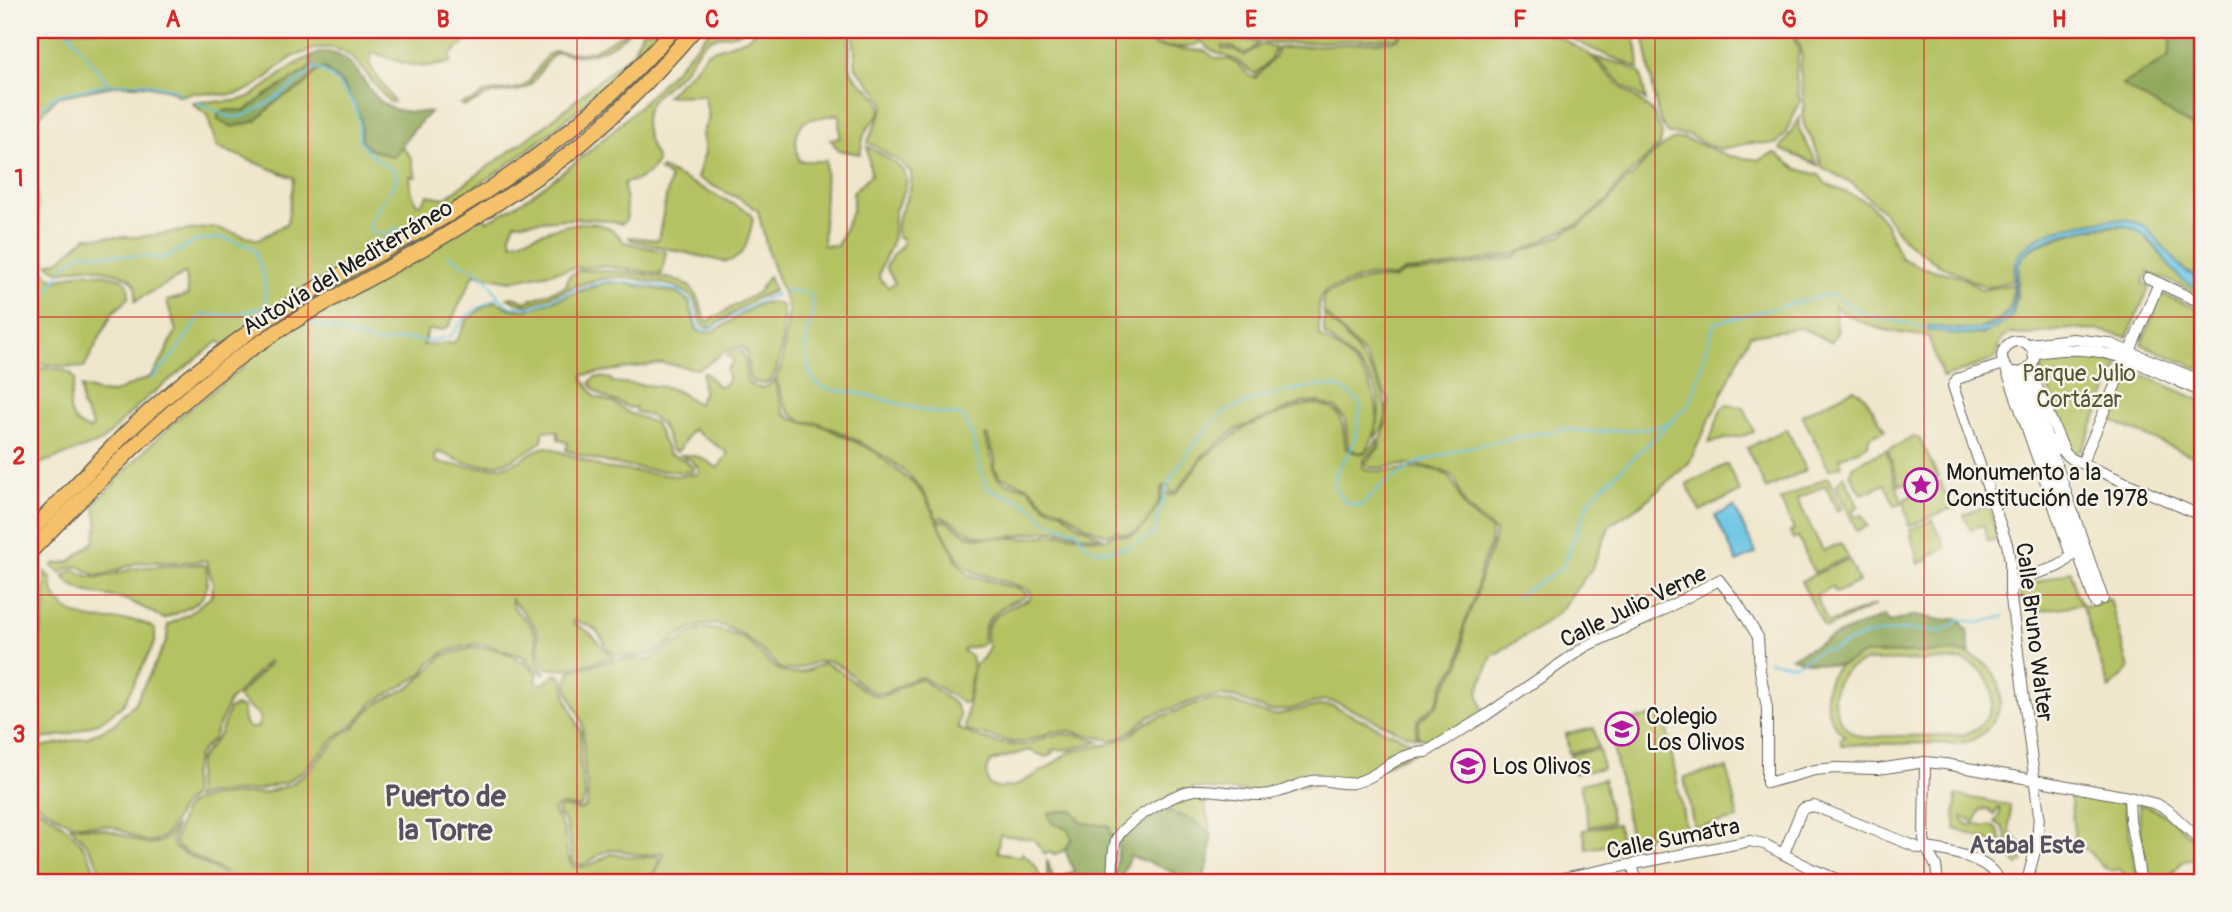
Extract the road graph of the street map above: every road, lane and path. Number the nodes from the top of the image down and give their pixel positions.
1 (673, 30) edge
2 (694, 30) edge
3 (2148, 278) dead end
4 (2159, 283) junction
5 (2202, 303) edge
6 (2028, 344) junction
7 (2033, 354) junction
8 (2128, 354) junction
9 (2005, 366) junction
10 (2023, 371) junction
11 (2202, 381) edge
12 (2202, 392) edge
13 (2048, 437) junction
14 (2068, 456) junction
15 (2082, 463) junction
16 (2202, 516) edge
17 (30, 532) edge
18 (30, 552) edge
19 (2010, 570) junction
20 (2019, 579) junction
21 (2010, 591) junction
22 (1925, 762) junction
23 (2035, 780) junction
24 (2129, 797) junction
25 (2202, 842) edge
26 (1926, 848) junction
27 (1784, 853) junction
28 (1632, 865) junction
29 (1570, 880) edge
30 (1112, 882) edge
31 (1543, 882) edge
32 (1637, 882) edge
33 (1844, 882) edge
34 (1938, 882) edge
35 (2001, 882) edge
36 (2027, 882) edge
37 (2141, 882) edge

1 - 17 highway, Autovía del Mediterráneo
2 - 18 highway, Autovía del Mediterráneo
3 - 4 street
4 - 5 street
4 - 8 street
6 - 7 street
6 - 8 street
6 - 9 street
7 - 8 street
7 - 10 street
8 - 11 street
8 - 12 street
8 - 15 street
9 - 10 street
9 - 19 street, Calle Bruno Walter
9 - 20 street
10 - 13 street
10 - 13 street
10 - 14 street
13 - 14 street
14 - 15 street
15 - 16 street
19 - 20 street
19 - 21 street, Calle Bruno Walter
20 - 21 street
21 - 23 street, Calle Bruno Walter
22 - 23 street, Calle Julio Verne
22 - 26 street
22 - 30 street, Calle Julio Verne
23 - 24 street, Calle Julio Verne
23 - 36 street, Calle Bruno Walter
24 - 25 street, Calle Julio Verne
24 - 37 street
26 - 27 street
26 - 34 street
26 - 35 street
27 - 28 street, Calle Sumatra
27 - 33 street, Calle Sumatra
28 - 29 street, Calle Sumatra
28 - 32 street
29 - 31 street, Calle Sumatra

